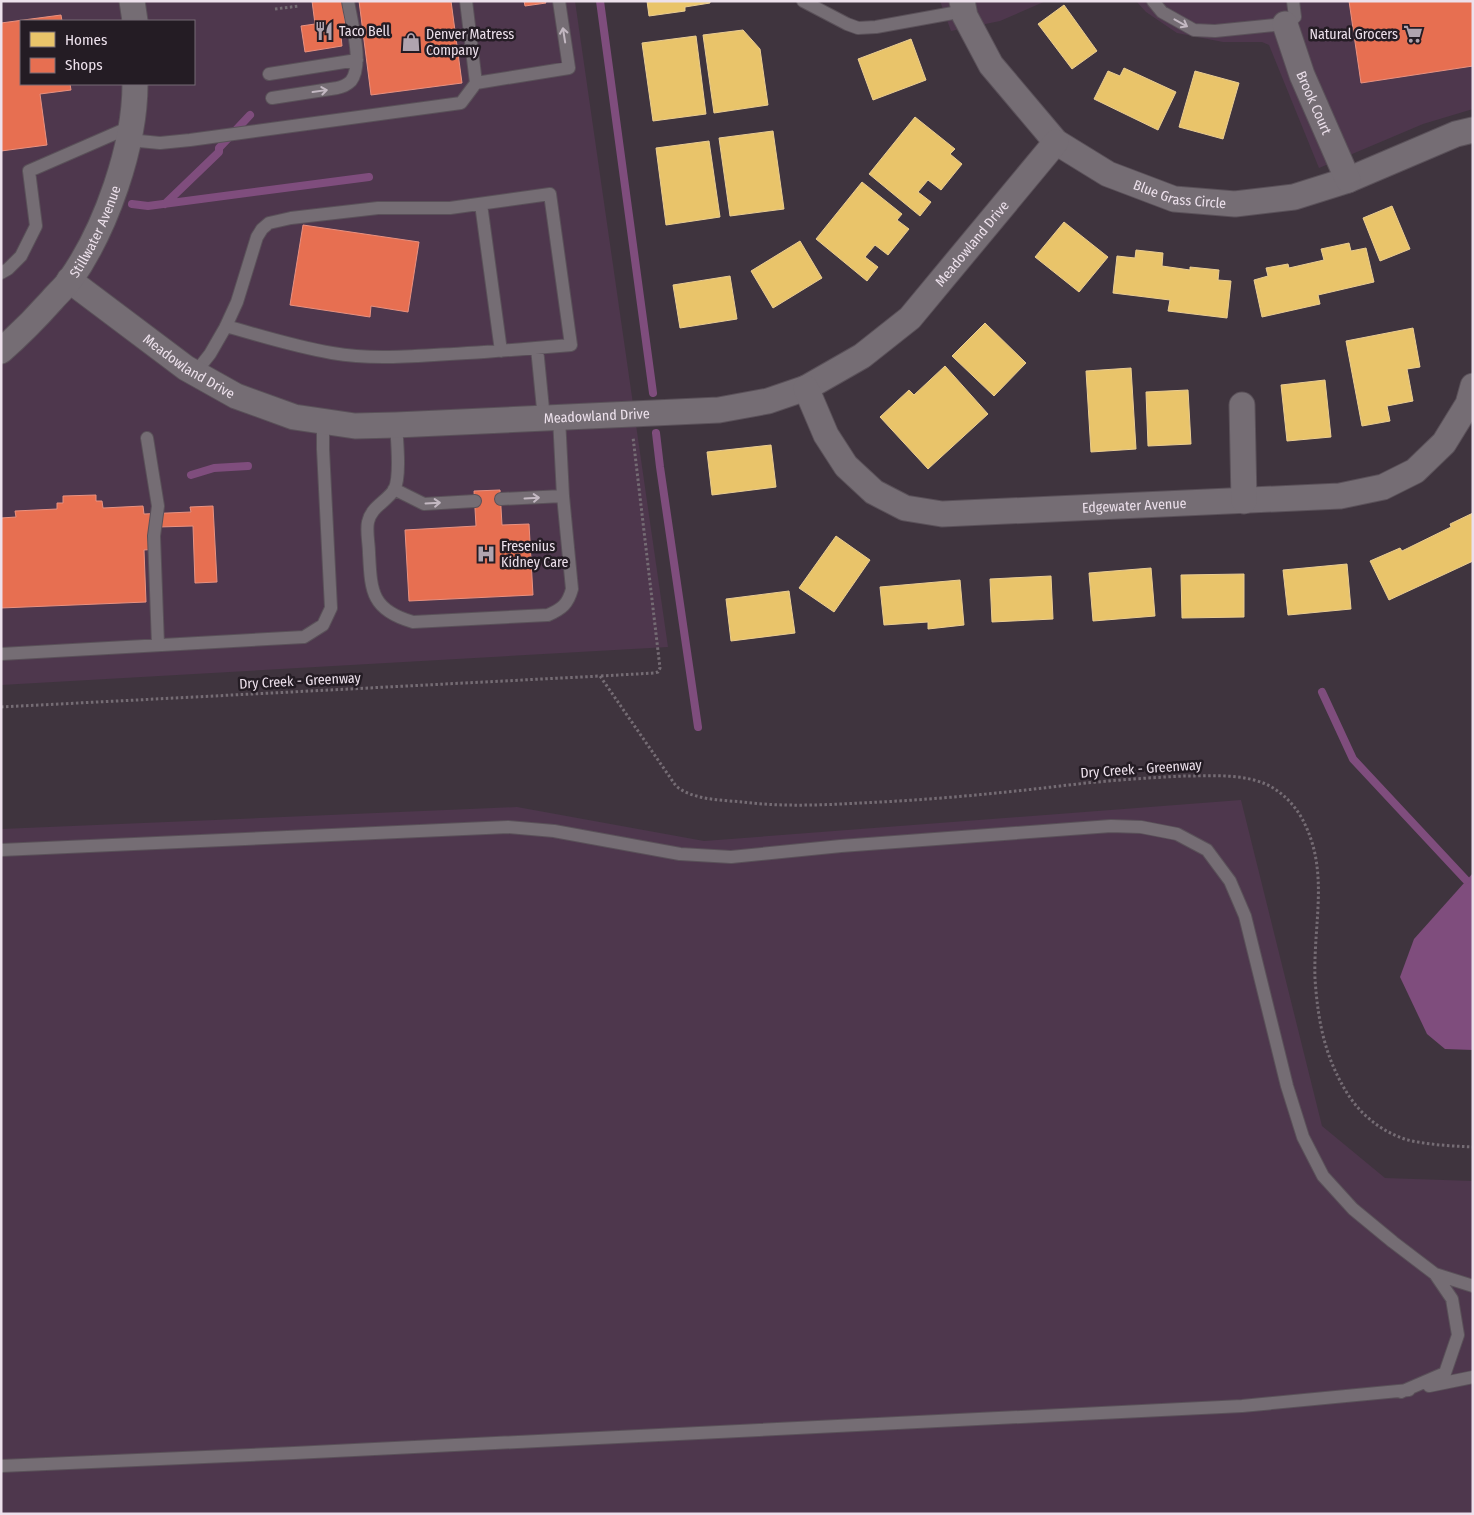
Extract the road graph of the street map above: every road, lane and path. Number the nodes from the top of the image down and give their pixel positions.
1 (132, 1) edge
2 (348, 1) edge
3 (466, 1) edge
4 (559, 1) edge
5 (803, 1) edge
6 (1153, 1) edge
7 (1293, 1) edge
8 (299, 6) dead end
9 (963, 6) edge
10 (275, 10) dead end
11 (135, 20) edge
12 (1285, 24) junction
13 (356, 60) junction
14 (269, 74) dead end
15 (476, 83) junction
16 (135, 85) edge
17 (272, 98) dead end
18 (1473, 130) edge
19 (130, 134) junction
20 (1056, 142) junction
21 (1348, 180) junction
22 (481, 204) junction
23 (1, 273) edge
24 (69, 280) junction
25 (226, 326) junction
26 (537, 348) junction
27 (1, 351) edge
28 (501, 352) junction
29 (195, 373) junction
30 (1473, 386) edge
31 (806, 388) junction
32 (1242, 404) dead end
33 (552, 418) junction
34 (323, 421) junction
35 (396, 425) junction
36 (147, 438) dead end
37 (633, 438) dead end
38 (394, 489) junction
39 (563, 496) junction
40 (500, 500) dead end
41 (475, 501) dead end
42 (1244, 501) junction
43 (158, 645) junction
44 (1, 654) edge
45 (600, 676) junction
46 (1, 707) edge
47 (1, 850) edge
48 (1473, 1147) edge
49 (1435, 1274) junction
50 (1473, 1286) edge
51 (1473, 1377) edge
52 (1400, 1392) junction
53 (1, 1466) edge

1 - 11 street
2 - 13 lane
3 - 15 lane
15 -> 4 lane
5 - 9 lane
6 -> 12 lane
7 - 12 lane
8 - 10 path
9 - 20 street, Blue Grass Circle
12 - 21 street, Brook Court
13 - 14 lane
17 -> 13 lane
15 - 19 lane
16 - 19 street, Stillwater Avenue
18 - 21 street, Blue Grass Circle
19 - 23 lane
19 - 24 street, Stillwater Avenue
20 - 21 street, Blue Grass Circle
20 - 31 street, Meadowland Drive
22 - 25 lane
22 - 26 lane
22 - 28 lane
24 - 27 street, Stillwater Avenue
24 - 29 street, Meadowland Drive
25 - 28 lane
25 - 29 lane
26 - 28 lane
26 - 33 lane
29 - 34 street, Meadowland Drive
30 - 42 street, Edgewater Avenue
31 - 33 street, Meadowland Drive
31 - 42 street, Edgewater Avenue
32 - 42 street
33 - 35 street, Meadowland Drive
33 - 39 lane
34 - 35 street, Meadowland Drive
34 - 43 lane
35 - 38 lane
36 - 43 lane
37 - 45 path, Dry Creek - Greenway
38 - 39 lane
38 -> 41 lane
40 -> 39 lane
43 - 44 lane
45 - 46 path, Dry Creek - Greenway
45 - 48 path, Dry Creek - Greenway
47 - 49 lane
49 - 50 lane
49 - 52 lane
51 - 52 lane
52 - 53 lane

